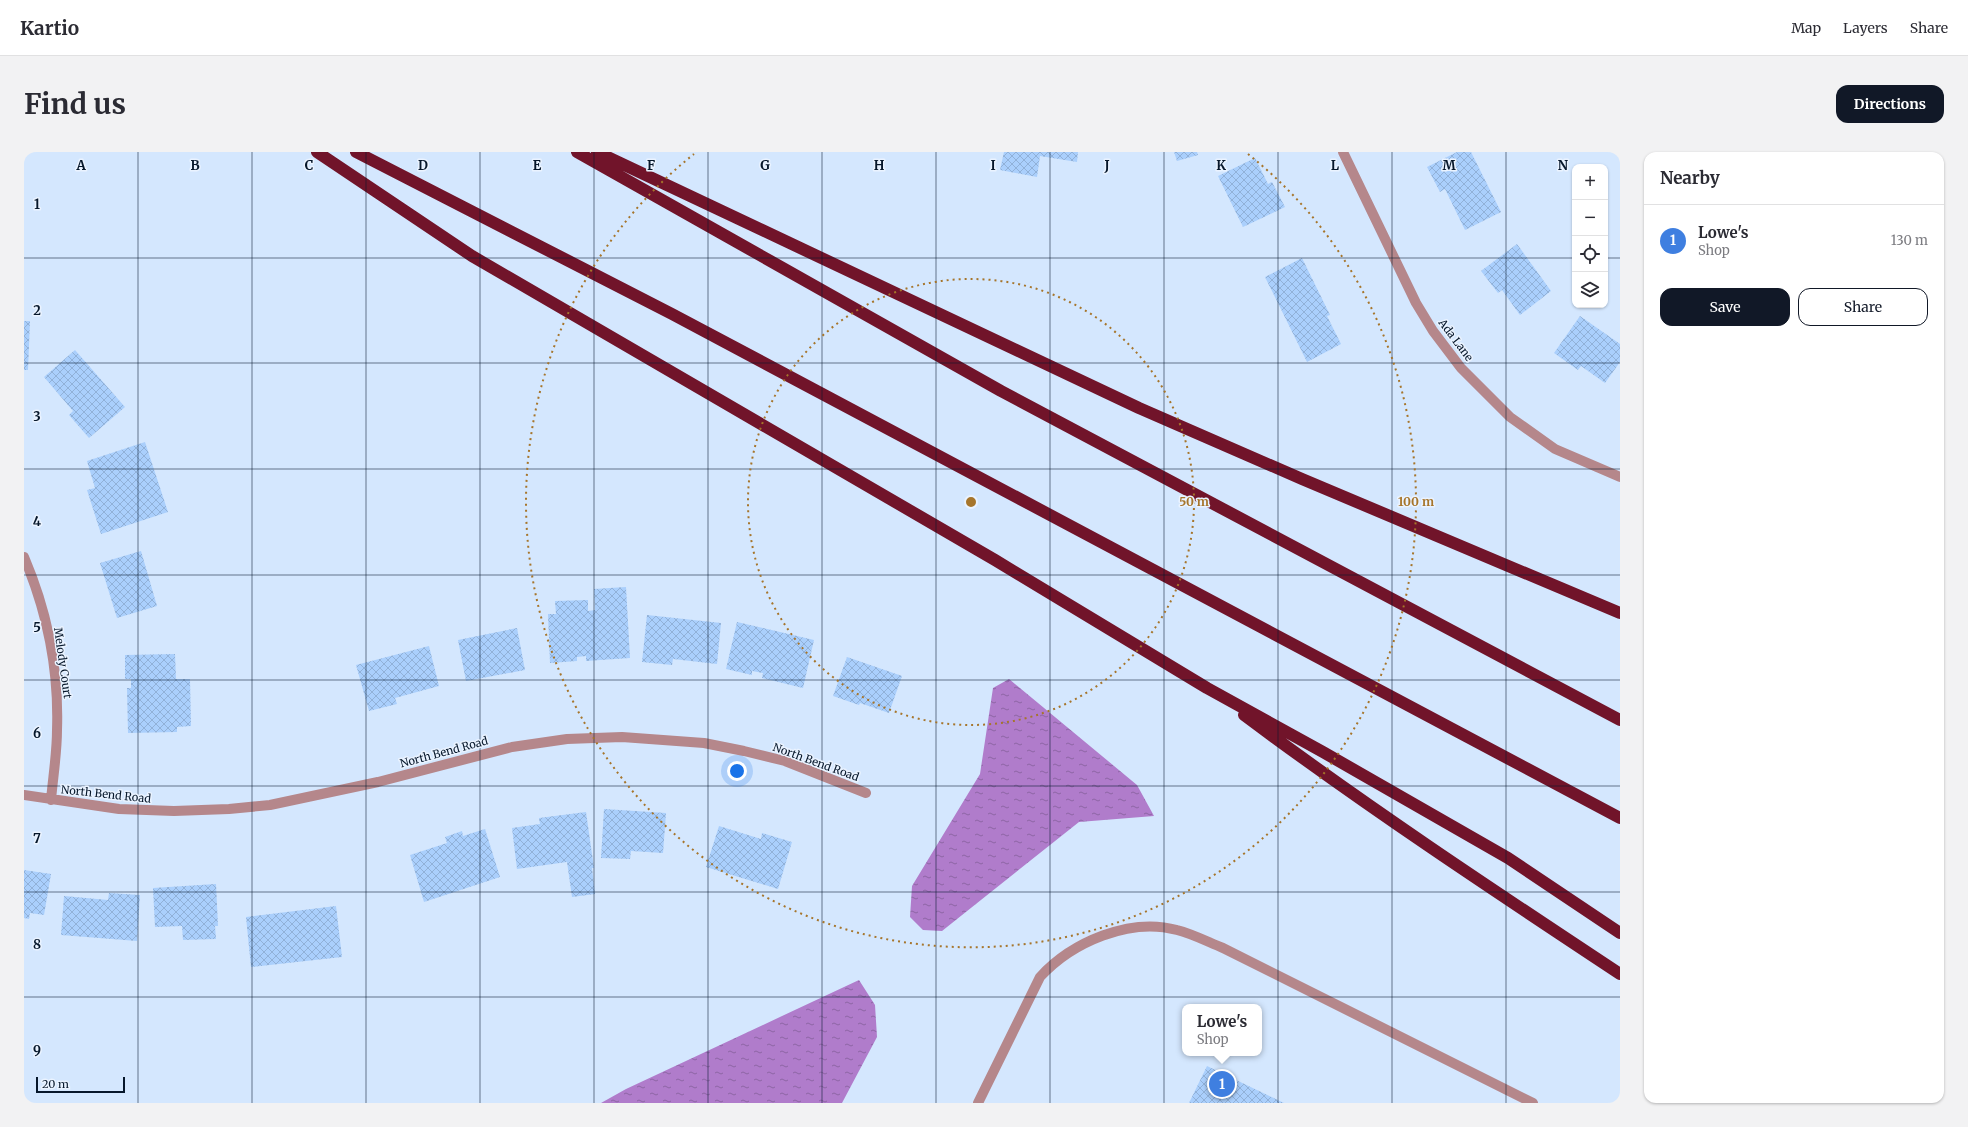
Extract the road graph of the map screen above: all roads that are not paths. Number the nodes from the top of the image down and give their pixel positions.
1 (317, 152) edge
2 (356, 152) edge
3 (577, 152) edge
4 (597, 152) edge
5 (1343, 152) edge
6 (1620, 477) edge
7 (24, 557) edge
8 (1620, 613) edge
9 (1207, 688) junction
10 (1620, 720) edge
11 (866, 793) dead end
12 (24, 794) edge
13 (51, 800) junction
14 (1620, 818) edge
15 (1620, 933) edge
16 (1620, 974) edge
17 (978, 1103) edge
18 (1533, 1103) edge

1 - 9 highway
2 - 14 highway
3 - 10 highway
4 - 8 highway
5 - 6 street, Ada Lane
7 - 13 street, Melody Court
9 - 15 highway
9 - 16 highway
11 - 13 street, North Bend Road
12 - 13 street, North Bend Road
17 - 18 street

